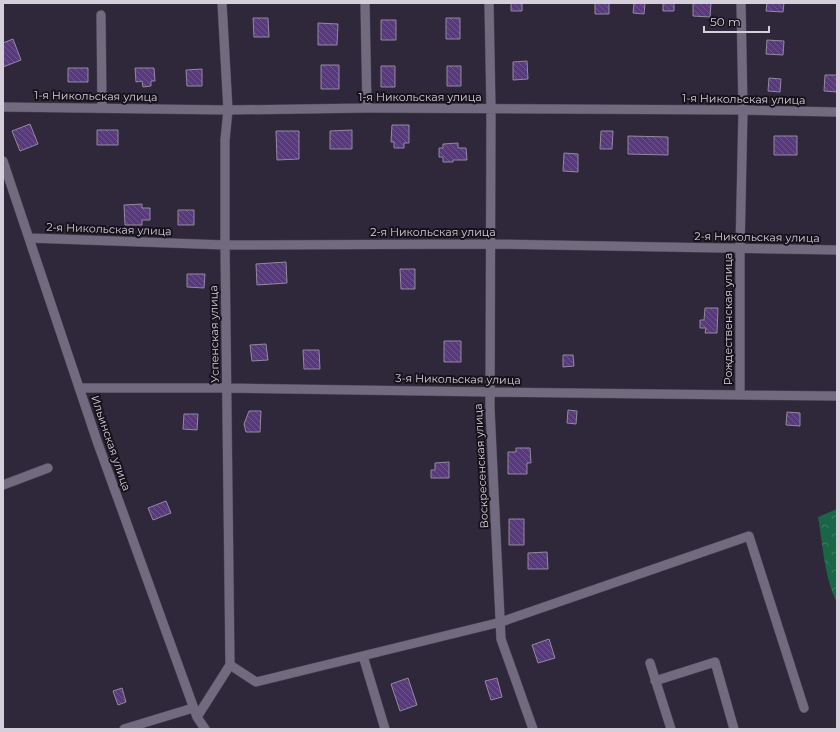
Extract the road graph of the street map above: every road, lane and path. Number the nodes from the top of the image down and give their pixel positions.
1 (222, 3) edge
2 (489, 3) edge
3 (741, 3) edge
4 (364, 4) edge
5 (101, 15) dead end
6 (3, 107) edge
7 (102, 108) junction
8 (367, 108) junction
9 (491, 109) junction
10 (228, 110) junction
11 (743, 110) junction
12 (837, 112) edge
13 (3, 161) edge
14 (29, 238) junction
15 (490, 244) junction
16 (225, 245) junction
17 (740, 249) junction
18 (837, 250) edge
19 (79, 388) junction
20 (227, 388) junction
21 (490, 392) junction
22 (740, 394) junction
23 (837, 396) edge
24 (48, 468) dead end
25 (3, 485) edge
26 (501, 622) junction
27 (363, 656) junction
28 (650, 663) dead end
29 (230, 665) junction
30 (655, 680) junction
31 (193, 708) junction
32 (804, 708) dead end
33 (197, 717) junction
34 (124, 729) edge
35 (204, 729) edge
36 (385, 729) edge
37 (533, 729) edge
38 (671, 729) edge
39 (734, 729) edge

1 - 10 street, Успенская улица
2 - 9 street, Воскресенская улица
3 - 11 street, Рождественская улица
4 - 8 street
5 - 7 street
6 - 7 street, 1-я Никольская улица
7 - 10 street, 1-я Никольская улица
8 - 9 street, 1-я Никольская улица
8 - 10 street, 1-я Никольская улица
9 - 11 street, 1-я Никольская улица
9 - 15 street, Воскресенская улица
10 - 16 street, Успенская улица
11 - 12 street, 1-я Никольская улица
11 - 17 street, Рождественская улица
13 - 14 street, Ильинская улица
14 - 16 street, 2-я Никольская улица
14 - 19 street, Ильинская улица
15 - 16 street, 2-я Никольская улица
15 - 17 street, 2-я Никольская улица
15 - 21 street, Воскресенская улица
16 - 20 street, Успенская улица
17 - 18 street, 2-я Никольская улица
17 - 22 street, Рождественская улица
19 - 20 street, 3-я Никольская улица
19 - 31 street, Ильинская улица
20 - 21 street, 3-я Никольская улица
20 - 29 street, Успенская улица
21 - 22 street, 3-я Никольская улица
21 - 26 street, Воскресенская улица
22 - 23 street, 3-я Никольская улица
24 - 25 street
26 - 27 street
26 - 32 street
26 - 37 street, Воскресенская улица
27 - 29 street
27 - 36 street
28 - 30 street
29 - 33 street
30 - 38 street
30 - 39 street
31 - 33 street, Ильинская улица
31 - 34 street
33 - 35 street, Ильинская улица

